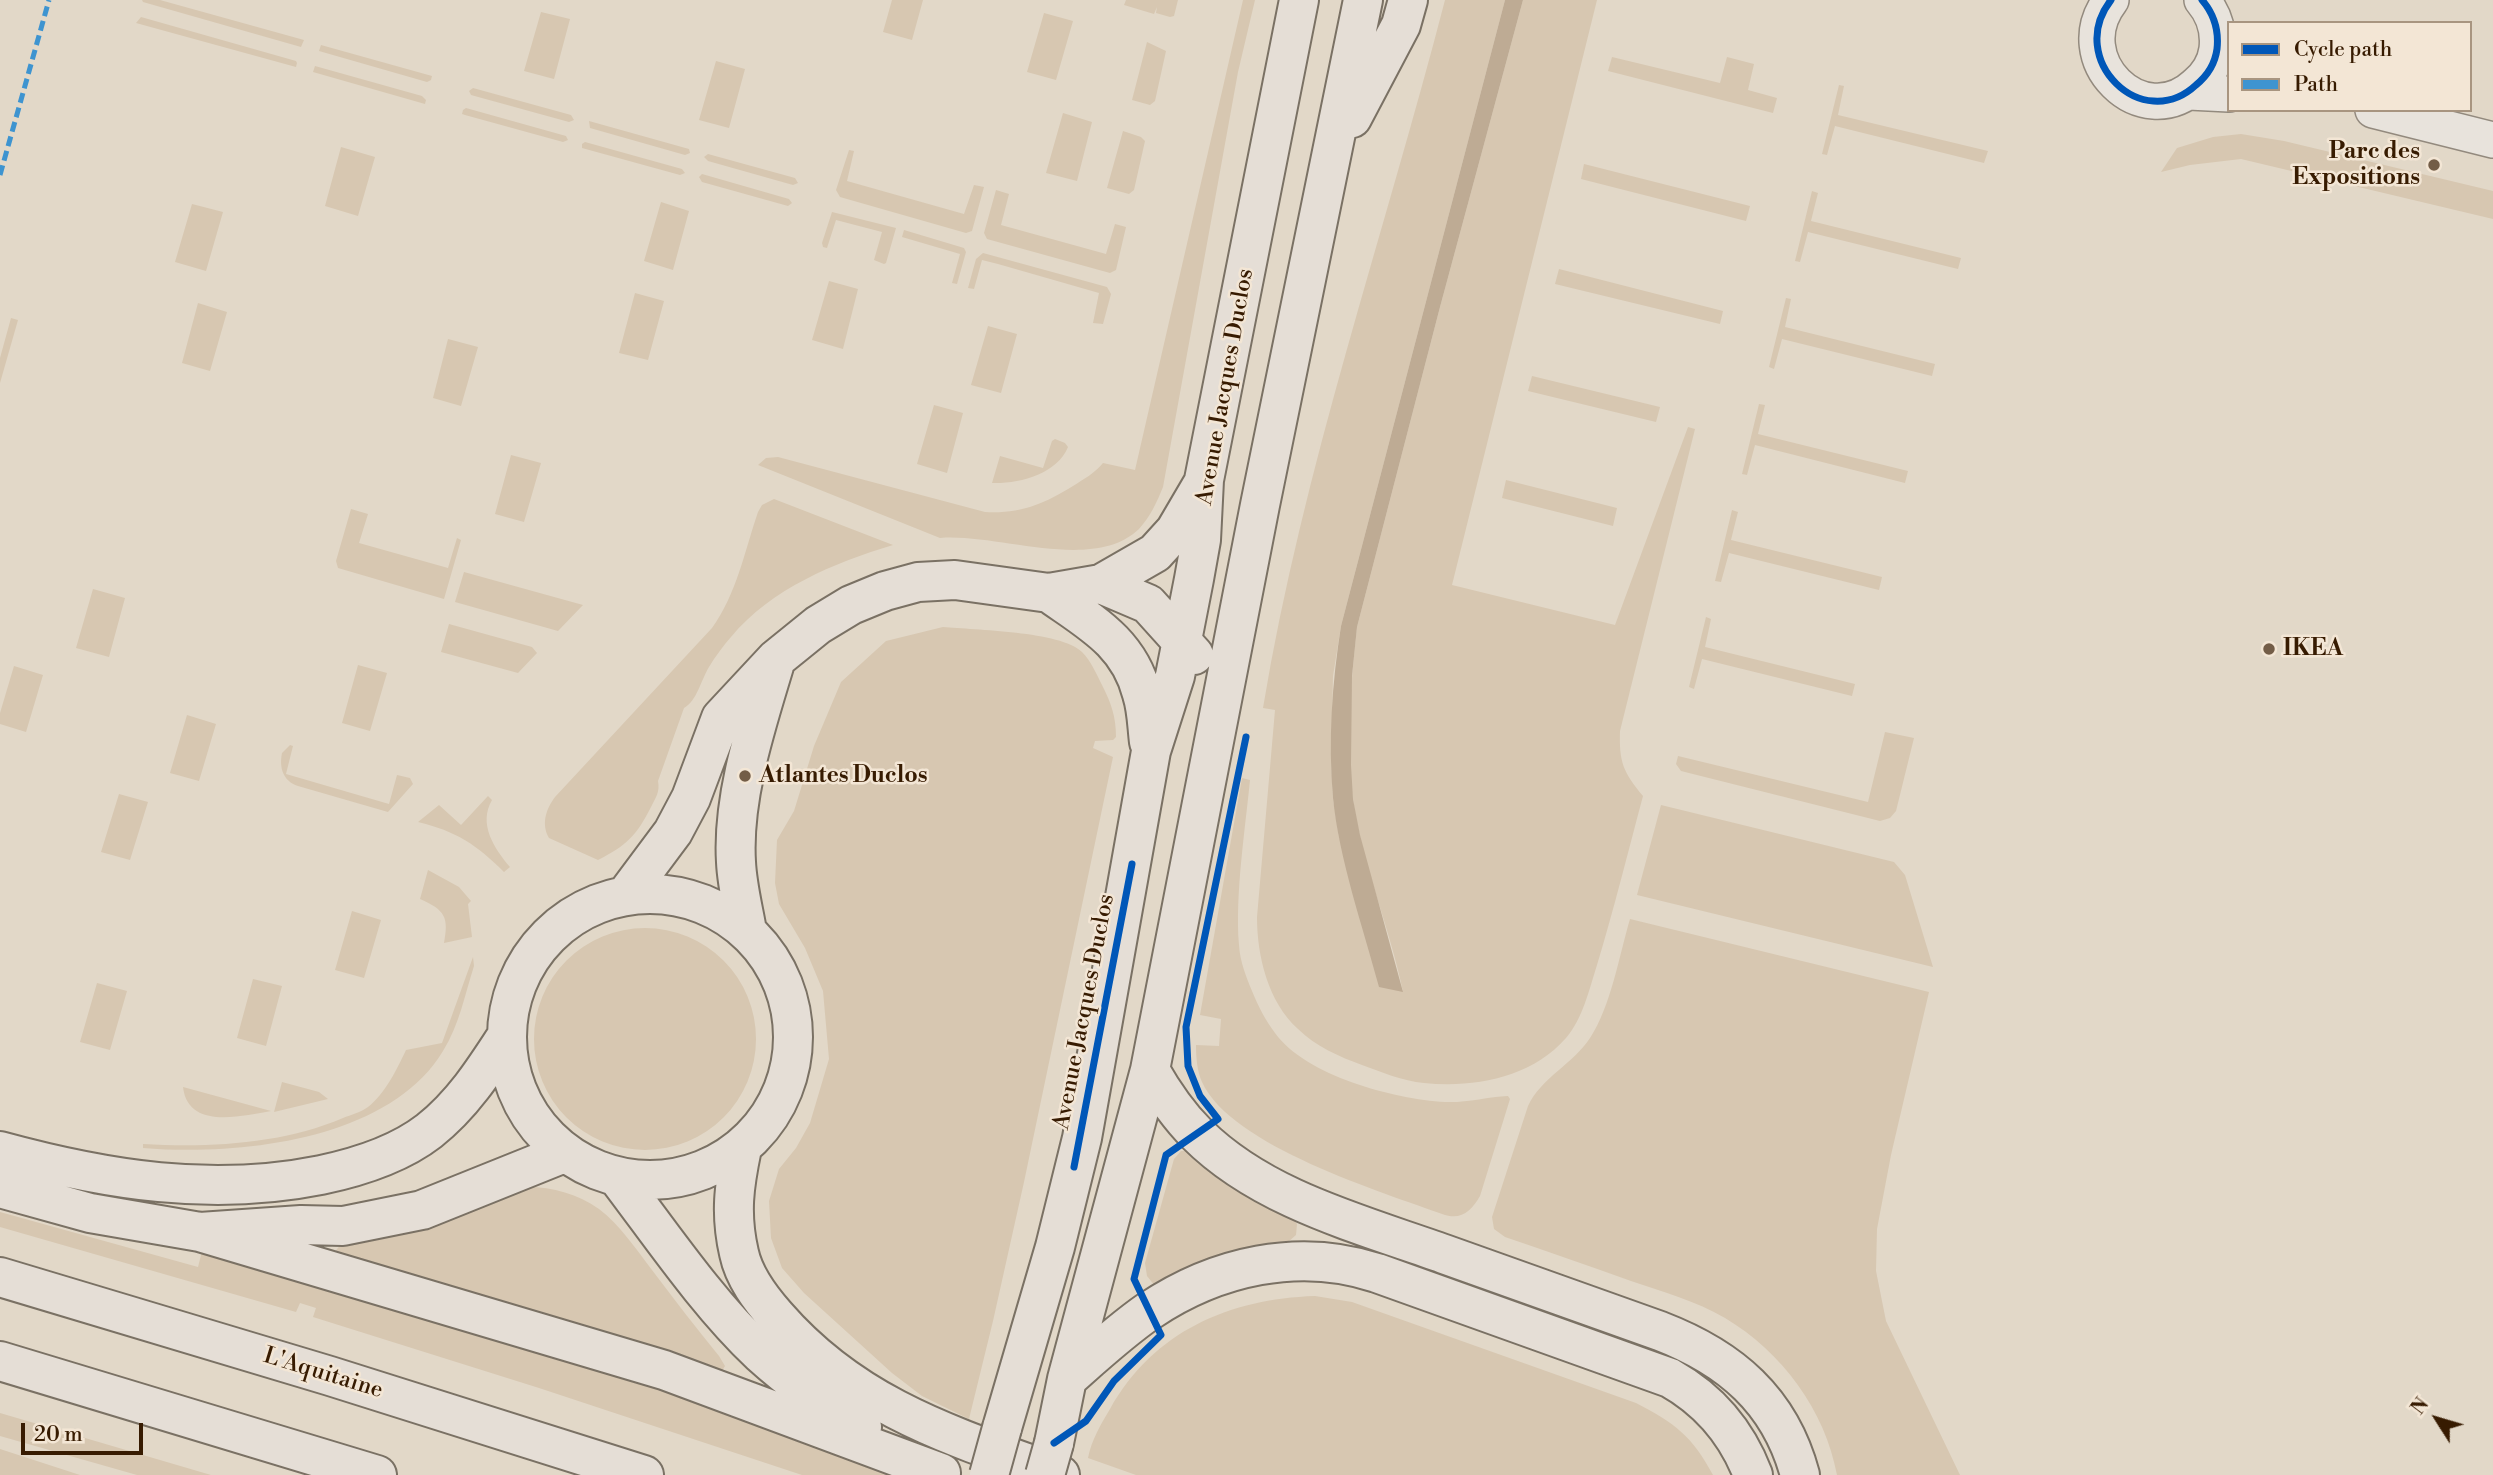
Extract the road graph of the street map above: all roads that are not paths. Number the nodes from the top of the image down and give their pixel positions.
1 (1299, 0) edge
2 (1363, 0) edge
3 (1408, 0) edge
4 (2202, 0) edge
5 (2101, 7) edge
6 (2223, 41) edge
7 (2189, 92) junction
8 (2227, 94) edge
9 (2381, 112) edge
10 (2493, 140) edge
11 (1332, 157) junction
12 (1205, 480) junction
13 (1101, 584) junction
14 (1049, 593) junction
15 (1188, 646) junction
16 (776, 659) junction
17 (1223, 695) junction
18 (1151, 751) junction
19 (626, 895) junction
20 (747, 931) junction
21 (506, 1037) junction
22 (1150, 1070) junction
23 (742, 1148) junction
24 (0, 1151) edge
25 (564, 1153) junction
26 (618, 1178) junction
27 (0, 1188) edge
28 (200, 1232) junction
29 (0, 1277) edge
30 (0, 1360) edge
31 (1067, 1379) junction
32 (1053, 1464) edge
33 (944, 1474) edge
34 (377, 1475) edge
35 (644, 1475) edge
36 (989, 1475) edge
37 (1753, 1475) edge
38 (1800, 1475) edge

1 - 12 main road, Avenue Jacques Duclos
2 - 11 main road
3 - 11 main road
4 - 6 street
5 - 7 street
6 - 7 street
7 - 8 street
9 - 10 street
11 - 17 main road
12 - 13 main road
12 - 15 main road, Avenue Jacques Duclos
13 - 14 main road
13 - 15 main road
14 - 16 main road
14 - 18 main road
15 - 17 main road
15 - 18 main road, Avenue Jacques Duclos
16 - 19 main road
16 - 20 main road
17 - 22 main road
18 - 36 main road, Avenue Jacques Duclos, bridge
19 - 20 main road
19 - 21 main road
20 - 23 main road
21 - 24 main road
21 - 25 main road
22 - 31 main road
22 - 38 main road
23 - 26 main road
23 - 32 main road
25 - 26 main road
25 - 28 main road
26 - 33 main road
27 - 28 main road
28 - 33 main road
29 - 35 main road, L'Aquitaine
30 - 34 main road
31 - 32 main road
31 - 37 main road

